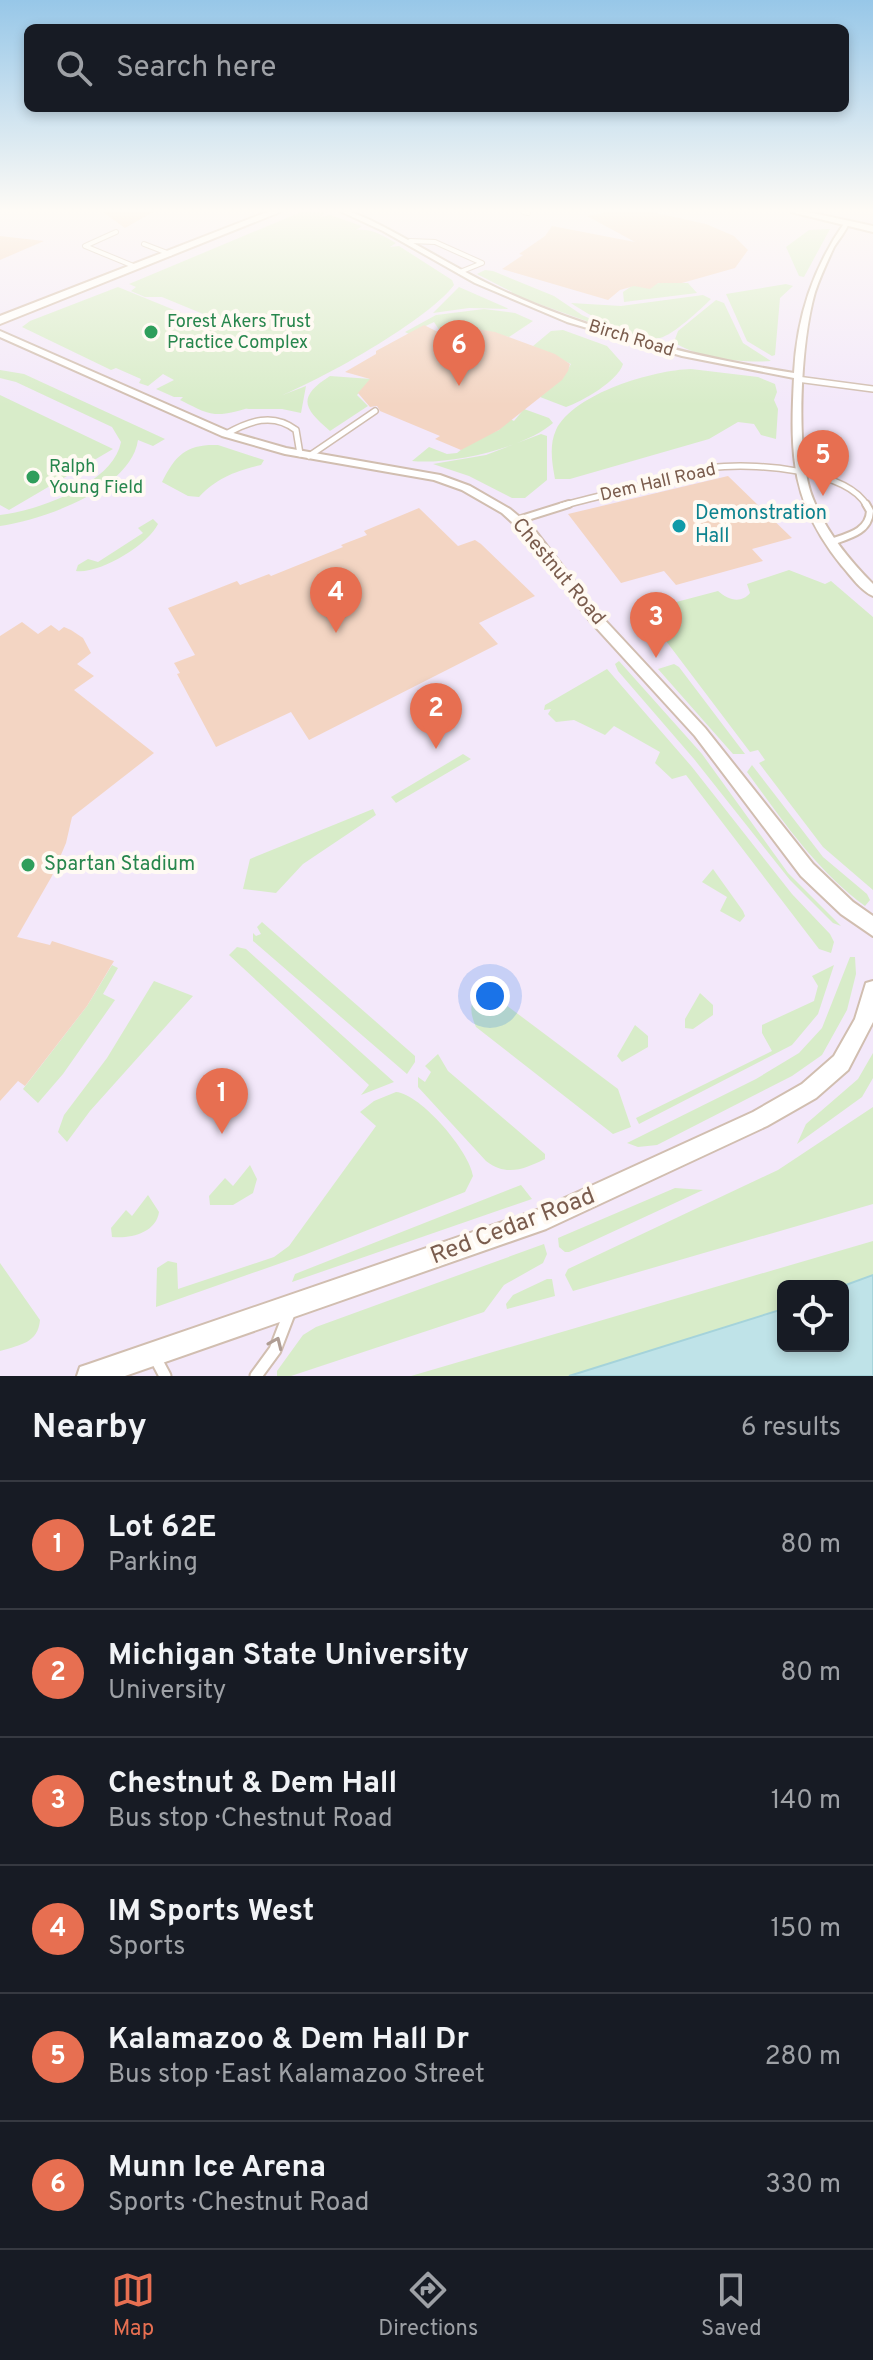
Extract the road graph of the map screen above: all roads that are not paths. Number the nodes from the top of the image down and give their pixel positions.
1 (112, 276) edge
2 (469, 276) edge
3 (818, 276) edge
4 (0, 320) edge
5 (0, 334) edge
6 (797, 378) junction
7 (873, 389) edge
8 (375, 411) dead end
9 (226, 434) junction
10 (304, 455) junction
11 (800, 473) junction
12 (518, 520) junction
13 (831, 542) junction
14 (873, 592) edge
15 (873, 927) edge
16 (873, 990) edge
17 (291, 1307) junction
18 (154, 1353) junction
19 (89, 1376) edge
20 (165, 1376) edge
21 (256, 1376) edge

1 - 4 street
2 - 6 street, Birch Road
3 - 6 street
5 - 9 street, Chestnut Road
6 - 7 lane
6 - 11 street
8 - 10 lane
9 - 10 street, Chestnut Road
9 - 10 lane
10 - 12 street, Chestnut Road
11 - 12 lane, Dem Hall Road
11 - 13 street
11 - 13 lane, Dem Hall Road
12 - 15 street, Chestnut Road
13 - 14 street
16 - 17 street, Red Cedar Road
17 - 18 street, Red Cedar Road
21 -> 17 lane
18 - 19 street, Red Cedar Road
18 - 20 lane

